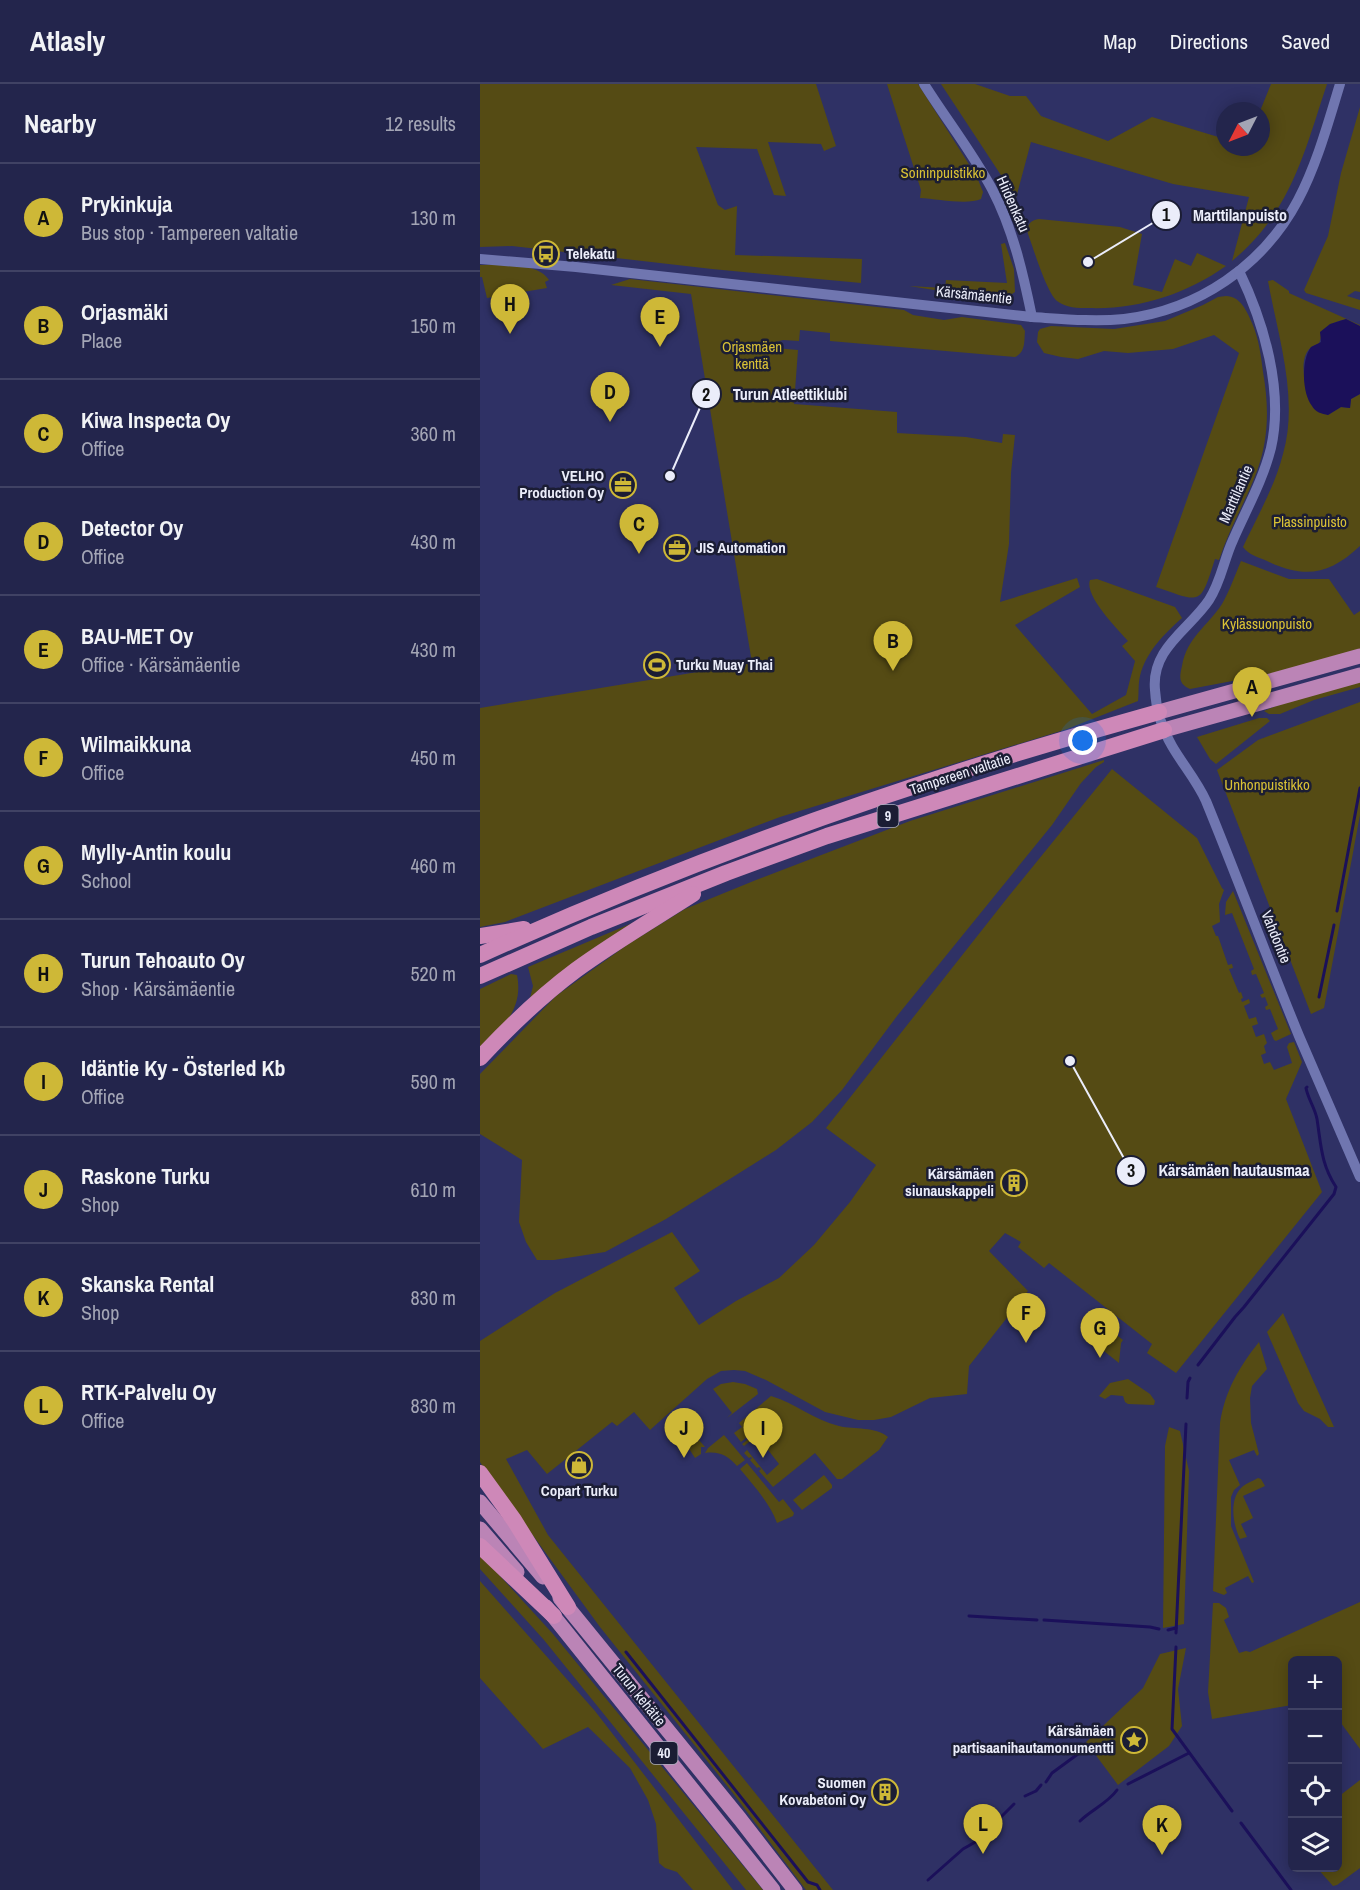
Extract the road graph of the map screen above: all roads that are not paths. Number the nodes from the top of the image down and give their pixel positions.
1 (924, 84) edge
2 (1340, 84) edge
3 (480, 259) edge
4 (1239, 271) junction
5 (1032, 317) junction
6 (1360, 656) edge
7 (1360, 675) edge
8 (1159, 712) junction
9 (1164, 730) junction
10 (726, 873) junction
11 (549, 925) junction
12 (480, 936) edge
13 (480, 955) edge
14 (480, 976) edge
15 (480, 1058) edge
16 (1360, 1177) edge
17 (480, 1473) edge
18 (480, 1502) edge
19 (480, 1529) edge
20 (480, 1546) edge
21 (561, 1612) junction
22 (773, 1890) edge
23 (795, 1890) edge

1 - 5 street, Hiidenkatu
2 - 4 street, Kärsämäentie
3 - 5 street, Kärsämäentie
4 - 5 street, Kärsämäentie
4 - 8 street, Marttilantie
6 - 8 highway, Tampereen valtatie / 9
7 - 9 highway, Tampereen valtatie / 9
8 - 9 street, Vahdontie
8 - 11 highway, Tampereen valtatie / 9
9 - 10 highway, Tampereen valtatie / 9
9 - 16 street, Vahdontie
10 - 14 highway, Tampereen valtatie / 9
10 - 15 highway
11 - 12 highway
11 - 13 highway, Tampereen valtatie / 9
17 - 21 highway
18 - 21 highway, Turun kehätie / 40
19 - 21 highway, Turun kehätie / 40
20 - 21 highway
21 - 22 highway, Turun kehätie / 40
21 - 23 highway, Turun kehätie / 40

